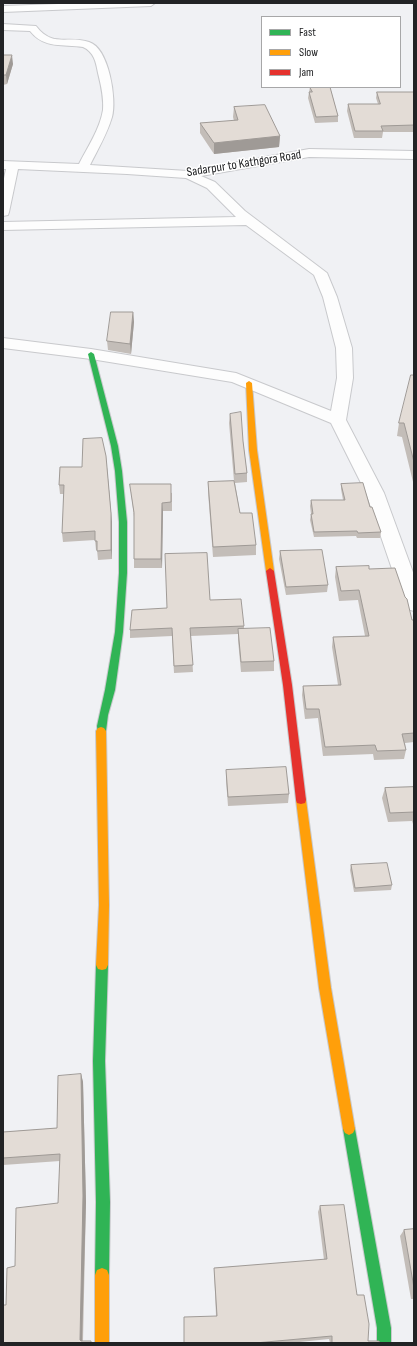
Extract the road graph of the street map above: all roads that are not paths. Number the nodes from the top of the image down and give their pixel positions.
1 (151, 3) edge
2 (3, 9) edge
3 (3, 27) edge
4 (414, 155) edge
5 (8, 165) edge
6 (83, 168) junction
7 (188, 175) junction
8 (3, 212) edge
9 (249, 221) junction
10 (3, 226) edge
11 (3, 343) edge
12 (91, 354) junction
13 (249, 383) junction
14 (338, 420) junction
15 (414, 604) edge
16 (102, 1343) edge
17 (384, 1343) edge

1 - 2 street
3 - 6 street
4 - 7 street, Sadarpur to Kathgora Road
5 - 6 street, Sadarpur to Kathgora Road
5 - 8 street
6 - 7 street, Sadarpur to Kathgora Road
7 - 9 street
9 - 10 street
9 - 14 street
11 - 12 street
12 - 13 street
12 - 16 street
13 - 14 street
13 - 17 street
14 - 15 street

